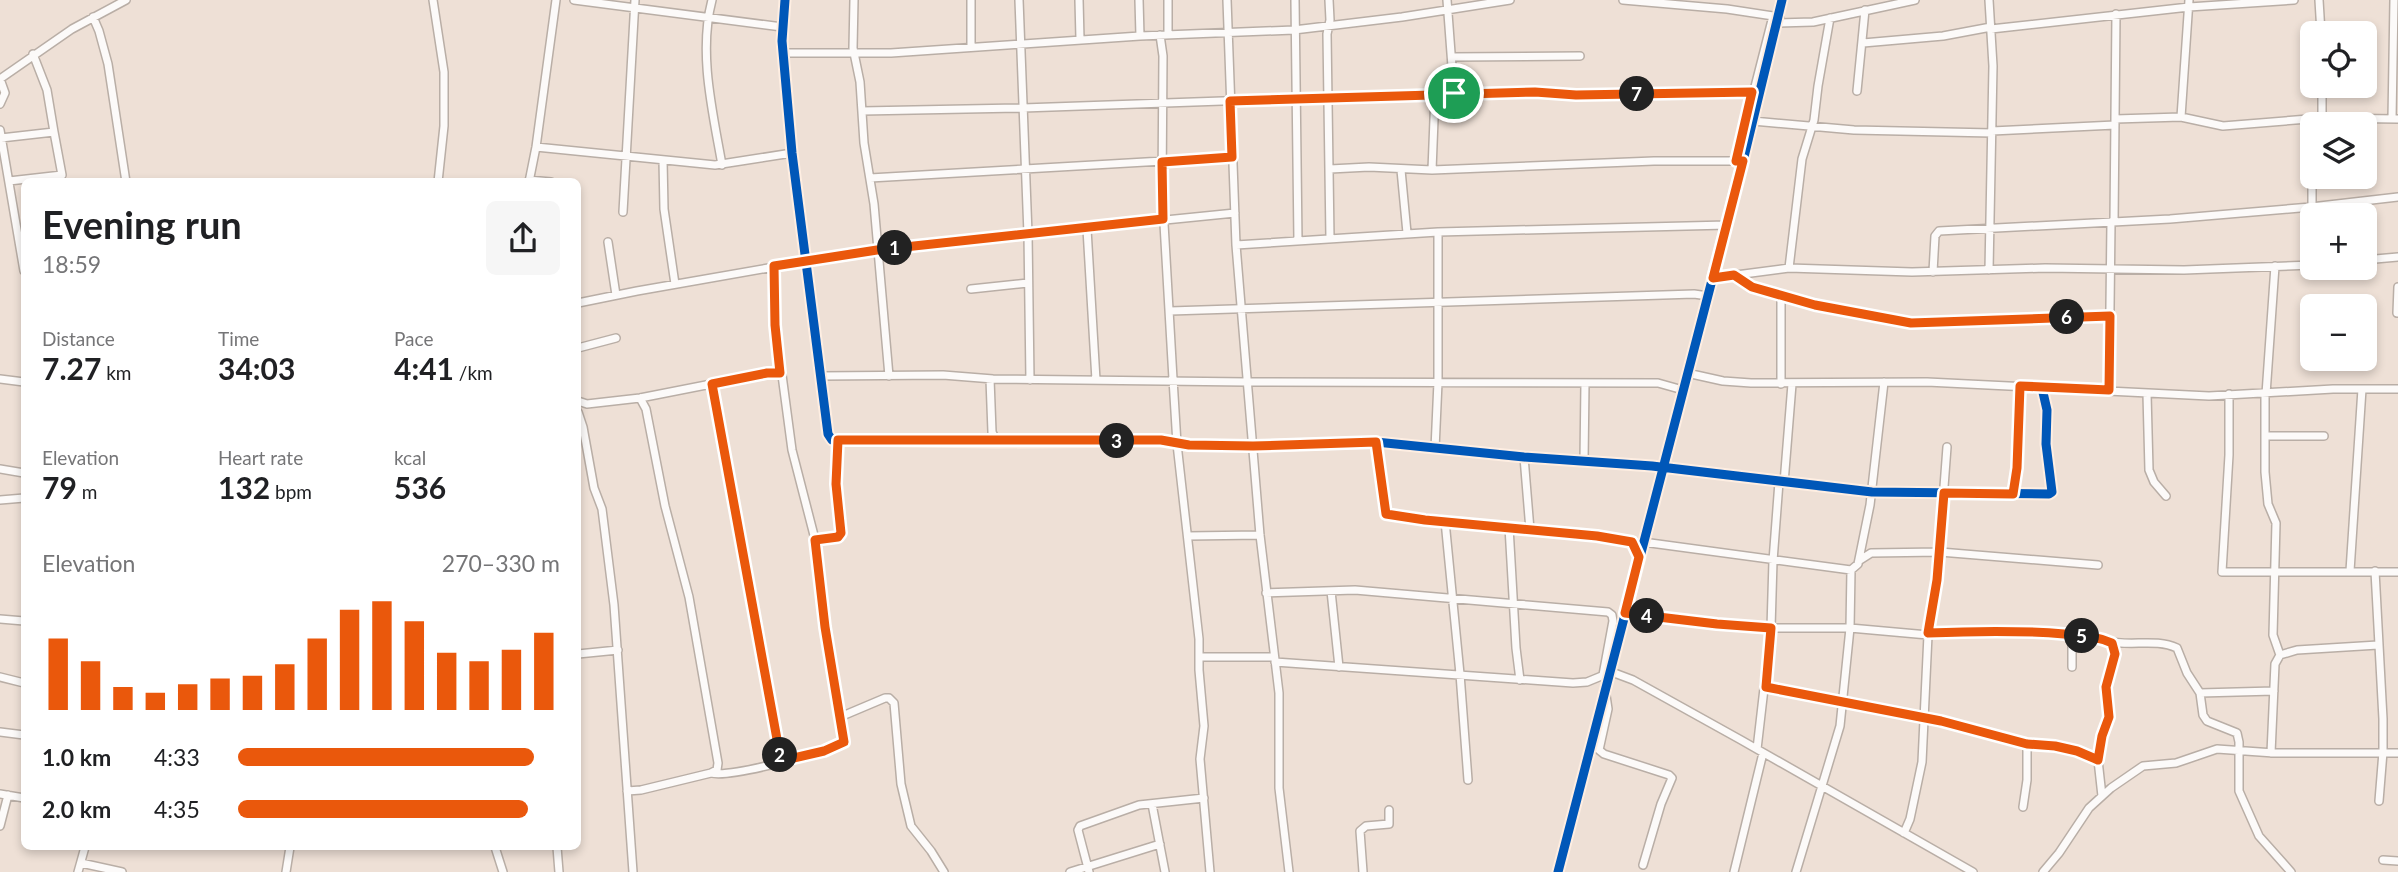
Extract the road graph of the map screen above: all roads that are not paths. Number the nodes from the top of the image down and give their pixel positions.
1 (125, 0) edge
2 (433, 0) edge
3 (556, 0) edge
4 (574, 0) edge
5 (712, 0) edge
6 (785, 0) edge
7 (854, 0) edge
8 (971, 0) edge
9 (1019, 0) edge
10 (1079, 0) edge
11 (1139, 0) edge
12 (1168, 0) edge
13 (1227, 0) edge
14 (1295, 0) edge
15 (1329, 0) edge
16 (1447, 0) edge
17 (1510, 0) edge
18 (1623, 0) edge
19 (1782, 0) edge
20 (1915, 0) edge
21 (1989, 0) edge
22 (2294, 0) edge
23 (2319, 0) edge
24 (2394, 0) edge
25 (1647, 1) edge
26 (634, 4) edge
27 (2189, 4) edge
28 (1448, 10) junction
29 (1865, 10) junction
30 (2116, 14) junction
31 (93, 17) junction
32 (709, 18) junction
33 (1777, 18) junction
34 (1830, 18) junction
35 (2320, 21) edge
36 (782, 26) junction
37 (1327, 27) junction
38 (1991, 28) junction
39 (1294, 30) junction
40 (1228, 33) junction
41 (1164, 35) junction
42 (1140, 36) junction
43 (1080, 39) junction
44 (1020, 43) junction
45 (1863, 43) junction
46 (971, 47) junction
47 (783, 53) junction
48 (33, 54) junction
49 (854, 54) junction
50 (1580, 56) dead end
51 (1452, 57) junction
52 (0, 79) edge
53 (1857, 91) dead end
54 (1752, 92) junction
55 (1435, 93) junction
56 (1454, 93) junction
57 (1329, 98) junction
58 (1296, 99) junction
59 (1230, 101) junction
60 (1162, 103) junction
61 (0, 104) edge
62 (1023, 108) junction
63 (862, 111) junction
64 (2181, 117) junction
65 (2377, 119) edge
66 (2395, 119) edge
67 (1754, 121) junction
68 (2115, 122) junction
69 (2300, 122) edge
70 (1813, 127) junction
71 (54, 132) junction
72 (1992, 132) junction
73 (1, 134) edge
74 (536, 147) junction
75 (792, 153) junction
76 (626, 156) junction
77 (1232, 157) junction
78 (663, 160) junction
79 (1740, 161) junction
80 (1162, 162) junction
81 (722, 165) junction
82 (1024, 169) junction
83 (1330, 169) junction
84 (1401, 170) junction
85 (1432, 170) junction
86 (63, 178) edge
87 (126, 178) edge
88 (438, 178) edge
89 (530, 178) edge
90 (870, 178) junction
91 (21, 180) edge
92 (9, 181) junction
93 (2398, 197) edge
94 (2346, 203) edge
95 (2300, 208) edge
96 (622, 212) dead end
97 (1235, 213) junction
98 (1163, 219) junction
99 (2113, 222) junction
100 (1727, 225) junction
101 (1989, 228) junction
102 (1087, 229) junction
103 (1438, 232) junction
104 (1407, 233) junction
105 (1027, 234) junction
106 (1330, 239) junction
107 (1298, 241) junction
108 (608, 242) dead end
109 (1236, 246) junction
110 (877, 250) junction
111 (21, 251) edge
112 (2398, 257) edge
113 (2377, 259) edge
114 (805, 261) junction
115 (2300, 265) edge
116 (774, 266) junction
117 (2274, 266) junction
118 (1789, 268) junction
119 (1989, 270) junction
120 (2110, 270) junction
121 (1933, 272) junction
122 (1734, 275) junction
123 (1713, 278) junction
124 (675, 284) junction
125 (1028, 284) junction
126 (2398, 287) edge
127 (971, 289) dead end
128 (616, 295) junction
129 (1781, 295) junction
130 (1708, 296) junction
131 (581, 302) edge
132 (1438, 302) junction
133 (1241, 308) junction
134 (1170, 311) junction
135 (2397, 313) edge
136 (2110, 316) junction
137 (616, 338) dead end
138 (581, 347) edge
139 (780, 373) junction
140 (1687, 373) junction
141 (821, 376) junction
142 (889, 376) junction
143 (0, 379) edge
144 (990, 379) junction
145 (1172, 379) junction
146 (1030, 380) junction
147 (1096, 380) junction
148 (21, 382) edge
149 (1247, 382) junction
150 (1438, 382) junction
151 (1884, 382) junction
152 (1585, 383) junction
153 (712, 384) junction
154 (1780, 384) junction
155 (1792, 384) junction
156 (2020, 386) junction
157 (2042, 387) junction
158 (2362, 389) junction
159 (2398, 389) edge
160 (1683, 390) junction
161 (2109, 390) junction
162 (2147, 394) junction
163 (2230, 394) junction
164 (2265, 394) junction
165 (640, 398) junction
166 (581, 402) edge
167 (581, 420) edge
168 (2265, 436) junction
169 (2325, 436) dead end
170 (838, 440) junction
171 (997, 442) junction
172 (1376, 442) junction
173 (1177, 444) junction
174 (1253, 446) junction
175 (1947, 447) dead end
176 (1435, 449) junction
177 (1524, 457) junction
178 (1584, 461) junction
179 (1664, 467) junction
180 (0, 469) edge
181 (21, 472) edge
182 (1782, 483) junction
183 (1872, 492) junction
184 (1944, 493) junction
185 (2013, 494) junction
186 (2166, 496) dead end
187 (0, 498) edge
188 (21, 498) edge
189 (1445, 521) junction
190 (1509, 527) junction
191 (1530, 530) junction
192 (1260, 535) junction
193 (1188, 536) junction
194 (815, 540) junction
195 (1643, 542) junction
196 (1940, 552) junction
197 (1639, 557) junction
198 (1773, 561) junction
199 (1859, 561) junction
200 (2098, 565) dead end
201 (1851, 570) junction
202 (2350, 571) junction
203 (2375, 571) junction
204 (2274, 572) junction
205 (2398, 572) edge
206 (1331, 591) junction
207 (1266, 593) junction
208 (1452, 598) junction
209 (1514, 603) junction
210 (1625, 613) junction
211 (0, 619) edge
212 (21, 621) edge
213 (1771, 628) junction
214 (1850, 628) junction
215 (1928, 634) junction
216 (2072, 635) junction
217 (2108, 642) junction
218 (2378, 645) junction
219 (618, 650) junction
220 (581, 654) edge
221 (2280, 654) junction
222 (1199, 657) junction
223 (1274, 660) junction
224 (1339, 667) junction
225 (2072, 667) dead end
226 (1607, 673) junction
227 (1460, 674) junction
228 (0, 677) edge
229 (1520, 680) junction
230 (21, 682) edge
231 (1766, 687) junction
232 (1605, 689) junction
233 (2274, 691) junction
234 (2200, 694) junction
235 (1843, 703) junction
236 (840, 717) junction
237 (1924, 719) junction
238 (0, 732) edge
239 (21, 735) edge
240 (2027, 744) junction
241 (1760, 751) junction
242 (2239, 751) junction
243 (2384, 752) junction
244 (2270, 753) junction
245 (2398, 754) edge
246 (2098, 760) junction
247 (781, 761) junction
248 (711, 773) junction
249 (1468, 780) dead end
250 (1821, 786) junction
251 (627, 791) junction
252 (4, 794) edge
253 (2102, 796) junction
254 (1204, 798) junction
255 (2379, 801) dead end
256 (1152, 804) junction
257 (2023, 807) dead end
258 (1389, 810) dead end
259 (0, 826) edge
260 (1904, 833) junction
261 (1160, 844) junction
262 (84, 850) edge
263 (290, 850) edge
264 (496, 850) edge
265 (557, 850) edge
266 (2383, 860) dead end
267 (2398, 860) edge
268 (81, 863) junction
269 (1643, 865) dead end
270 (1088, 869) edge
271 (78, 872) edge
272 (122, 872) edge
273 (286, 872) edge
274 (503, 872) edge
275 (559, 872) edge
276 (633, 872) edge
277 (944, 872) edge
278 (1070, 872) edge
279 (1165, 872) edge
280 (1210, 872) edge
281 (1289, 872) edge
282 (1363, 872) edge
283 (1558, 872) edge
284 (1734, 872) edge
285 (1796, 872) edge
286 (1973, 872) edge
287 (2043, 872) edge
288 (2291, 872) edge

1 - 31 street
2 - 88 street
3 - 74 street
4 - 26 street
5 - 32 street
6 - 36 street
7 - 49 street
8 - 46 street
9 - 44 street
10 - 43 street
11 - 42 street
12 - 41 street
13 - 40 street
14 - 39 street
15 - 37 street
16 - 28 street
17 - 28 street
18 - 25 street
19 - 33 street
20 - 29 street
21 - 38 street
22 - 27 street
23 - 35 street
24 - 66 street
25 - 33 street
26 - 32 street
26 - 76 street
27 - 30 street
27 - 64 street
28 - 37 street
28 - 51 street
29 - 34 street
29 - 45 street
30 - 38 street
30 - 68 street
31 - 48 street
31 - 87 street
32 - 36 street
32 - 81 street
33 - 34 street
33 - 54 street
33 - 67 street
34 - 70 street
36 - 47 street
37 - 39 street
37 - 57 street
38 - 45 street
38 - 72 street
39 - 40 street
39 - 58 street
40 - 41 street
40 - 59 street
41 - 42 street
41 - 60 street
42 - 43 street
43 - 44 street
44 - 46 street
44 - 62 street
45 - 53 street
46 - 49 street
47 - 49 street
47 - 75 street
48 - 52 street
48 - 71 street
49 - 63 street
50 - 51 street
51 - 56 street
52 - 61 street
54 - 56 street
54 - 79 street
55 - 56 street
55 - 57 street
55 - 85 street
57 - 58 street
57 - 83 street
58 - 59 street
58 - 107 street
59 - 60 street
59 - 77 street
60 - 62 street
60 - 80 street
62 - 63 street
62 - 82 street
63 - 90 street
64 - 68 street
64 - 69 street
65 - 66 street
67 - 70 street
67 - 79 street
68 - 72 street
68 - 99 street
70 - 72 street
70 - 118 street
71 - 73 street
71 - 86 street
72 - 101 street
73 - 92 street
74 - 76 street
74 - 89 street
75 - 81 street
75 - 114 street
76 - 78 street
76 - 96 street
77 - 80 street
77 - 97 street
78 - 81 street
78 - 124 street
79 - 85 street
79 - 100 street
80 - 82 street
80 - 98 street
82 - 90 street
82 - 105 street
83 - 84 street
83 - 106 street
84 - 85 street
84 - 104 street
90 - 110 street
91 - 92 street
92 - 111 street
93 - 94 street
95 - 99 street
97 - 98 street
97 - 109 street
98 - 102 street
98 - 134 street
99 - 101 street
99 - 120 street
100 - 103 street
100 - 123 street
101 - 119 street
101 - 121 street
102 - 105 street
102 - 147 street
103 - 104 street
103 - 132 street
104 - 106 street
105 - 110 street
105 - 125 street
106 - 107 street
107 - 109 street
108 - 128 street
109 - 133 street
110 - 114 street
110 - 142 street
112 - 113 street
114 - 116 street
114 - 141 street
115 - 117 street
116 - 124 street
116 - 139 street
117 - 120 street
117 - 164 street
118 - 121 street
118 - 122 street
119 - 120 street
119 - 121 street
120 - 136 street
122 - 123 street
122 - 129 street
123 - 130 street
124 - 128 street
125 - 127 street
125 - 146 street
126 - 135 street
128 - 131 street
129 - 136 street
129 - 154 street
130 - 132 street
130 - 140 street
132 - 133 street
132 - 150 street
133 - 134 street
133 - 149 street
134 - 145 street
136 - 161 street
137 - 138 street
139 - 153 street
139 - 194 street
140 - 154 street
140 - 160 street
141 - 142 street
141 - 170 street
142 - 144 street
143 - 148 street
144 - 146 street
144 - 171 street
145 - 147 street
145 - 149 street
145 - 173 street
146 - 147 street
149 - 150 street
149 - 174 street
150 - 152 street
150 - 176 street
151 - 155 street
151 - 156 street
151 - 183 street
152 - 160 street
152 - 178 street
153 - 165 street
153 - 247 street
154 - 155 street
155 - 182 street
156 - 157 street
156 - 185 street
157 - 161 street
157 - 185 street
158 - 159 street
158 - 164 street
158 - 202 street
160 - 179 street
161 - 162 street
162 - 163 street
162 - 186 street
163 - 164 street
163 - 204 street
164 - 168 street
165 - 166 street
165 - 248 street
167 - 219 street
168 - 169 street
168 - 204 street
170 - 171 street
170 - 194 street
171 - 173 street
172 - 174 street
172 - 176 street
172 - 189 street
173 - 174 street
173 - 193 street
174 - 192 street
175 - 184 street
176 - 177 street
177 - 178 street
177 - 191 street
178 - 179 street
179 - 182 street
179 - 195 street
180 - 181 street
182 - 183 street
182 - 198 street
183 - 184 street
183 - 199 street
184 - 185 street
184 - 196 street
187 - 188 street
189 - 190 street
189 - 208 street
190 - 191 street
190 - 209 street
191 - 197 street
192 - 193 street
192 - 207 street
193 - 222 street
194 - 236 street
195 - 197 street
195 - 198 street
196 - 199 street
196 - 200 street
196 - 215 street
197 - 210 street
198 - 201 street
198 - 213 street
199 - 201 street
201 - 214 street
202 - 203 street
202 - 204 street
203 - 205 street
203 - 218 street
204 - 221 street
206 - 207 street
206 - 208 street
206 - 224 street
207 - 223 street
208 - 209 street
208 - 227 street
209 - 226 street
209 - 229 street
210 - 213 street
210 - 226 street
211 - 212 street
213 - 214 street
213 - 231 street
214 - 215 street
214 - 235 street
215 - 216 street
215 - 237 street
216 - 217 street
216 - 225 street
217 - 234 street
217 - 246 street
218 - 221 street
218 - 243 street
219 - 220 street
219 - 251 street
221 - 233 street
222 - 223 street
222 - 254 street
223 - 224 street
223 - 281 street
224 - 227 street
226 - 229 street
226 - 232 street
226 - 241 street
227 - 229 street
227 - 249 street
228 - 230 street
231 - 235 street
231 - 241 street
232 - 269 street
232 - 283 street
233 - 234 street
233 - 244 street
234 - 242 street
235 - 237 street
235 - 250 street
236 - 247 street
236 - 277 street
237 - 240 street
237 - 260 street
238 - 239 street
240 - 246 street
240 - 257 street
241 - 250 street
241 - 284 street
242 - 244 street
242 - 253 street
242 - 288 street
243 - 244 street
243 - 245 street
243 - 255 street
246 - 253 street
247 - 248 street
248 - 251 street
250 - 260 street
250 - 285 street
251 - 276 street
252 - 259 street
253 - 287 street
254 - 256 street
254 - 280 street
256 - 261 street
256 - 270 street
258 - 282 street
260 - 286 street
261 - 270 street
261 - 279 street
262 - 268 street
263 - 273 street
264 - 274 street
265 - 275 street
266 - 267 street
268 - 271 street
268 - 272 street
270 - 278 street

